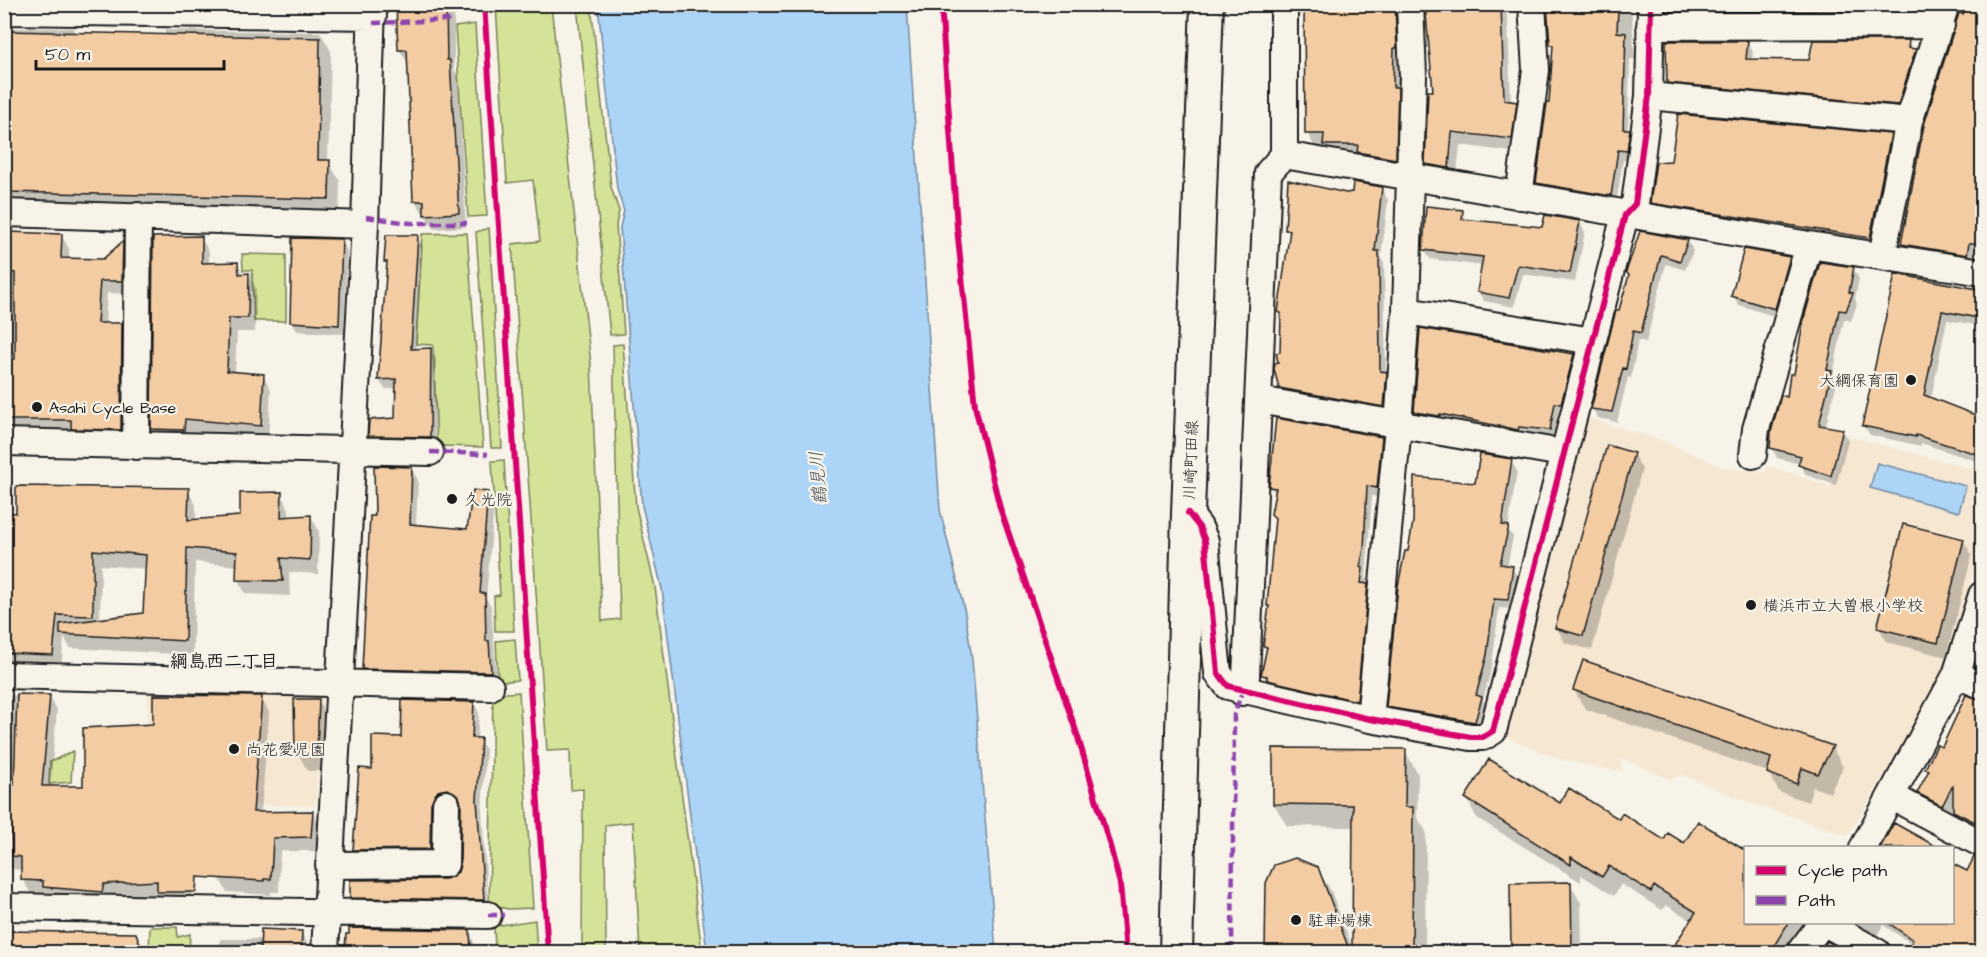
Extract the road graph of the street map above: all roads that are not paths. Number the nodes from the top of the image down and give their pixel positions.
1 (1207, 4) edge
2 (1284, 4) edge
3 (1410, 4) edge
4 (1532, 4) edge
5 (113, 8) edge
6 (372, 10) edge
7 (4, 11) edge
8 (1651, 15) edge
9 (1943, 15) edge
10 (1649, 96) junction
11 (1909, 121) junction
12 (1284, 155) junction
13 (1409, 177) junction
14 (1519, 196) junction
15 (4, 213) edge
16 (1625, 215) junction
17 (138, 216) junction
18 (366, 225) junction
19 (1809, 245) junction
20 (1882, 256) junction
21 (1983, 272) edge
22 (1406, 312) junction
23 (1593, 341) junction
24 (1259, 399) junction
25 (1398, 426) junction
26 (4, 442) edge
27 (136, 446) junction
28 (352, 451) junction
29 (430, 452) dead end
30 (1562, 453) junction
31 (1753, 455) dead end
32 (1188, 513) junction
33 (1983, 595) edge
34 (4, 675) edge
35 (1956, 675) junction
36 (340, 684) junction
37 (1983, 685) edge
38 (490, 687) dead end
39 (1242, 692) junction
40 (1370, 719) junction
41 (1891, 796) junction
42 (446, 804) dead end
43 (1983, 844) edge
44 (1864, 846) edge
45 (329, 865) junction
46 (4, 907) edge
47 (327, 912) junction
48 (488, 915) dead end
49 (1821, 924) edge
50 (1827, 924) edge
51 (325, 952) edge
52 (1176, 952) edge
53 (1800, 952) edge
54 (1877, 952) edge

1 - 32 main road, 川崎町田線
2 - 12 street
3 - 13 street
4 - 14 street
5 - 6 street
5 - 7 street
6 - 18 street
8 - 9 street
8 - 10 street
9 - 11 street
10 - 11 street
10 - 16 street
11 - 20 street
12 - 13 street
12 - 24 street
13 - 14 street
13 - 22 street
14 - 16 street
15 - 17 street
16 - 19 street
16 - 23 street
17 - 18 street
17 - 27 street
18 - 28 street
19 - 20 street
19 - 31 street
20 - 21 street
22 - 23 street
22 - 25 street
23 - 30 street
24 - 25 street
24 - 39 street
25 - 30 street
25 - 40 street
26 - 27 street
27 - 28 street
28 - 29 street
28 - 36 street
30 - 40 street
32 - 39 street
32 - 52 main road, 川崎町田線
33 - 35 street
34 - 36 street
35 - 37 street
35 - 41 street
36 - 38 street
36 - 45 street
39 - 40 street
41 - 43 street
41 - 44 street
42 - 45 street
45 - 47 street
46 - 47 street
47 - 48 street
47 - 51 street
49 - 53 street
50 - 54 street

